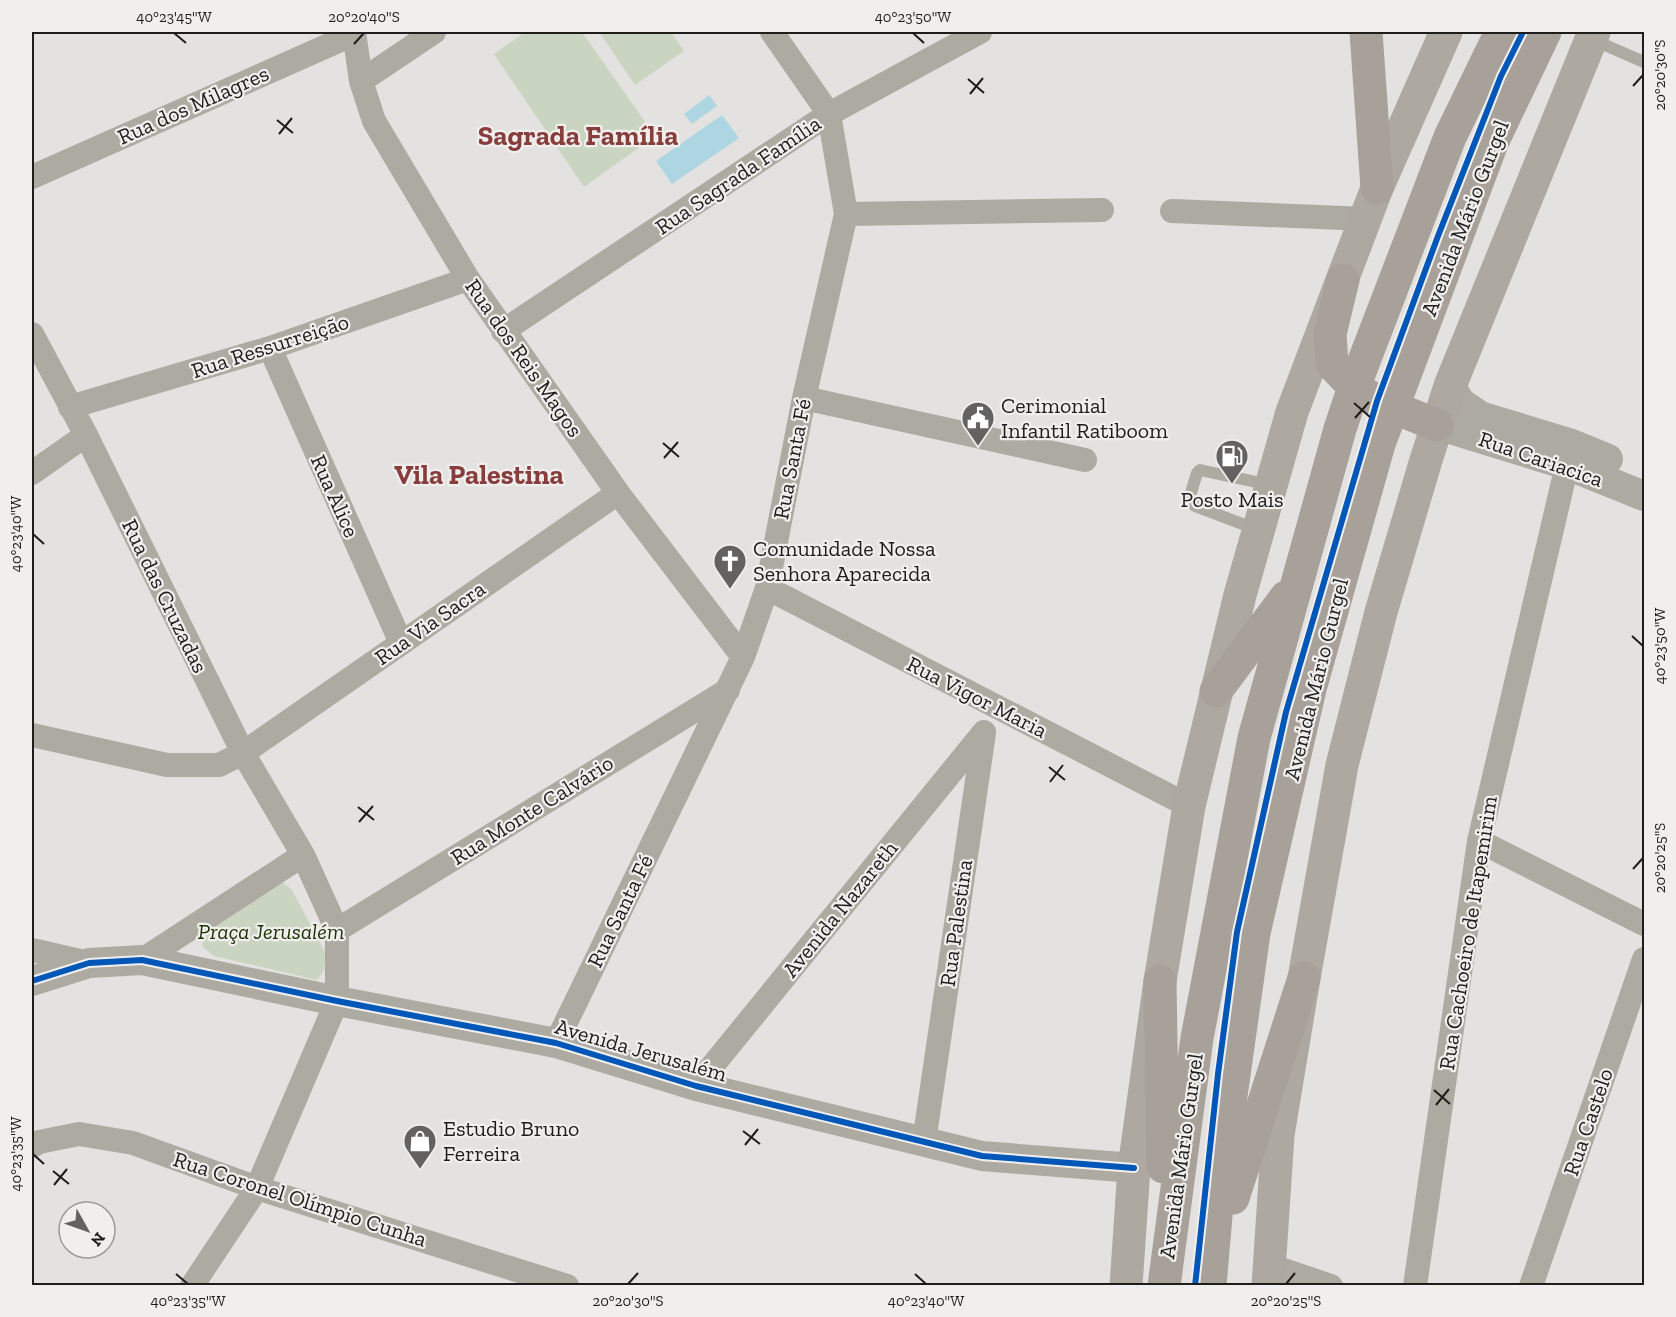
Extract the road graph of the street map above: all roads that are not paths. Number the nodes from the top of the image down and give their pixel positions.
1 (434, 32) edge
2 (772, 32) edge
3 (980, 32) edge
4 (1366, 32) edge
5 (1446, 32) edge
6 (1501, 32) edge
7 (1545, 32) edge
8 (354, 33) edge
9 (1592, 35) edge
10 (1644, 62) edge
11 (361, 81) junction
12 (829, 114) junction
13 (32, 177) edge
14 (1377, 188) junction
15 (1102, 210) dead end
16 (1172, 211) dead end
17 (846, 214) junction
18 (1366, 219) junction
19 (468, 279) junction
20 (1343, 280) junction
21 (503, 331) junction
22 (32, 334) edge
23 (270, 348) junction
24 (1450, 386) junction
25 (1354, 387) junction
26 (804, 398) junction
27 (70, 407) junction
28 (1392, 407) junction
29 (1437, 425) junction
30 (86, 435) junction
31 (1568, 454) junction
32 (1085, 460) dead end
33 (32, 473) edge
34 (1644, 474) edge
35 (1271, 485) junction
36 (618, 493) junction
37 (1644, 496) edge
38 (1258, 530) junction
39 (1298, 581) junction
40 (767, 588) junction
41 (401, 644) junction
42 (743, 657) junction
43 (728, 690) junction
44 (1216, 692) junction
45 (990, 704) junction
46 (984, 732) junction
47 (32, 735) edge
48 (243, 753) junction
49 (1189, 806) junction
50 (1479, 841) junction
51 (303, 855) junction
52 (1644, 924) edge
53 (337, 930) junction
54 (32, 950) edge
55 (1644, 959) edge
56 (142, 960) junction
57 (89, 963) junction
58 (1304, 978) junction
59 (32, 981) edge
60 (1160, 981) junction
61 (337, 1001) junction
62 (556, 1043) junction
63 (696, 1086) junction
64 (924, 1142) junction
65 (32, 1146) edge
66 (1134, 1168) junction
67 (257, 1188) junction
68 (1268, 1275) edge
69 (1210, 1276) edge
70 (1164, 1281) edge
71 (192, 1286) edge
72 (567, 1286) edge
73 (1126, 1286) edge
74 (1331, 1286) edge
75 (1415, 1286) edge
76 (1531, 1286) edge

1 - 11 street
2 - 12 street, Rua Santa Fé
3 - 12 street, Rua Sagrada Família
4 - 14 main road
5 - 14 main road, Avenida Mário Gurgel
6 - 25 main road, Avenida Mário Gurgel
7 - 28 main road, Avenida Mário Gurgel
8 - 11 street, Rua dos Reis Magos
8 - 13 street, Rua dos Milagres
9 - 10 lane
9 - 24 main road, Avenida Mário Gurgel
11 - 19 street, Rua dos Reis Magos
12 - 17 street, Rua Santa Fé
12 - 21 street, Rua Sagrada Família
14 - 18 main road, Avenida Mário Gurgel
15 - 17 street
16 - 18 street
17 - 26 street, Rua Santa Fé
18 - 20 main road, Avenida Mário Gurgel
19 - 21 street, Rua dos Reis Magos
19 - 23 street, Rua Ressurreição
20 - 25 main road
20 - 35 main road, Avenida Mário Gurgel
21 - 36 street, Rua dos Reis Magos
22 - 27 street, Rua das Cruzadas
23 - 27 street, Rua Ressurreição
23 - 41 street, Rua Alice
24 - 29 main road, Avenida Mário Gurgel
24 - 31 street, Rua Cariacica
25 - 28 main road
25 - 39 main road, Avenida Mário Gurgel
26 - 32 street
26 - 40 street, Rua Santa Fé
27 - 30 street, Rua das Cruzadas
28 - 29 main road
28 - 69 main road, Avenida Mário Gurgel
29 - 31 street, Rua Cariacica
29 - 58 main road, Avenida Mário Gurgel
30 - 33 street
30 - 48 street, Rua das Cruzadas
31 - 34 street, Rua Cariacica
31 - 37 street, Rua Cariacica
31 - 50 street, Rua Cachoeiro de Itapemirim
35 - 38 main road, Avenida Mário Gurgel
35 - 38 lane
36 - 41 street, Rua Via Sacra
36 - 42 street, Rua dos Reis Magos
38 - 44 main road, Avenida Mário Gurgel
39 - 44 main road
39 - 70 main road, Avenida Mário Gurgel
40 - 42 street, Rua Santa Fé
40 - 45 street, Rua Vigor Maria
41 - 48 street, Rua Via Sacra
42 - 43 street, Rua Santa Fé
43 - 53 street, Rua Monte Calvário
43 - 62 street, Rua Santa Fé
44 - 49 main road, Avenida Mário Gurgel
45 - 46 street, Rua Palestina
45 - 49 street, Rua Vigor Maria
46 - 63 street, Avenida Nazareth
46 - 64 street, Rua Palestina
47 - 48 street, Rua Via Sacra
48 - 51 street, Rua das Cruzadas
49 - 60 main road, Avenida Mário Gurgel
50 - 52 street
50 - 75 street, Rua Cachoeiro de Itapemirim
51 - 53 street, Rua das Cruzadas
51 - 56 street
53 - 61 street, Rua das Cruzadas
54 - 57 street
55 - 76 street, Rua Castelo
56 - 57 street, Avenida Jerusalém
56 - 61 street, Avenida Jerusalém
57 - 59 street, Avenida Jerusalém
58 - 68 main road, Avenida Mário Gurgel
58 - 69 main road
60 - 66 main road, Avenida Mário Gurgel
60 - 70 main road
61 - 62 street, Avenida Jerusalém
61 - 67 street
62 - 63 street, Avenida Jerusalém
63 - 64 street, Avenida Jerusalém
64 - 66 street, Avenida Jerusalém
65 - 67 street, Rua Coronel Olímpio Cunha
66 - 73 main road, Avenida Mário Gurgel
67 - 71 street
67 - 72 street, Rua Coronel Olímpio Cunha
68 - 74 street

